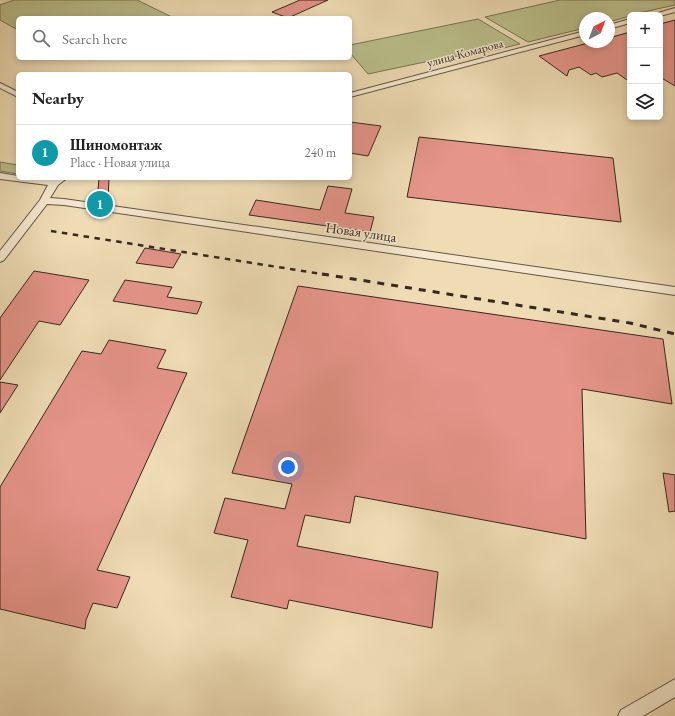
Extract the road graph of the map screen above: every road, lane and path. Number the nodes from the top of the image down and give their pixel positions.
1 (675, 10) edge
2 (663, 13) edge
3 (627, 23) edge
4 (615, 26) edge
5 (579, 35) edge
6 (0, 85) edge
7 (16, 94) edge
8 (352, 94) edge
9 (0, 176) edge
10 (16, 177) edge
11 (58, 180) edge
12 (44, 201) junction
13 (0, 258) edge
14 (675, 291) edge
15 (675, 687) edge
16 (627, 716) edge

1 - 2 street
3 - 4 street
5 - 8 street, улица Комарова
6 - 7 street
9 - 10 street
11 - 12 street
12 - 13 street
12 - 14 street, Новая улица
15 - 16 street

